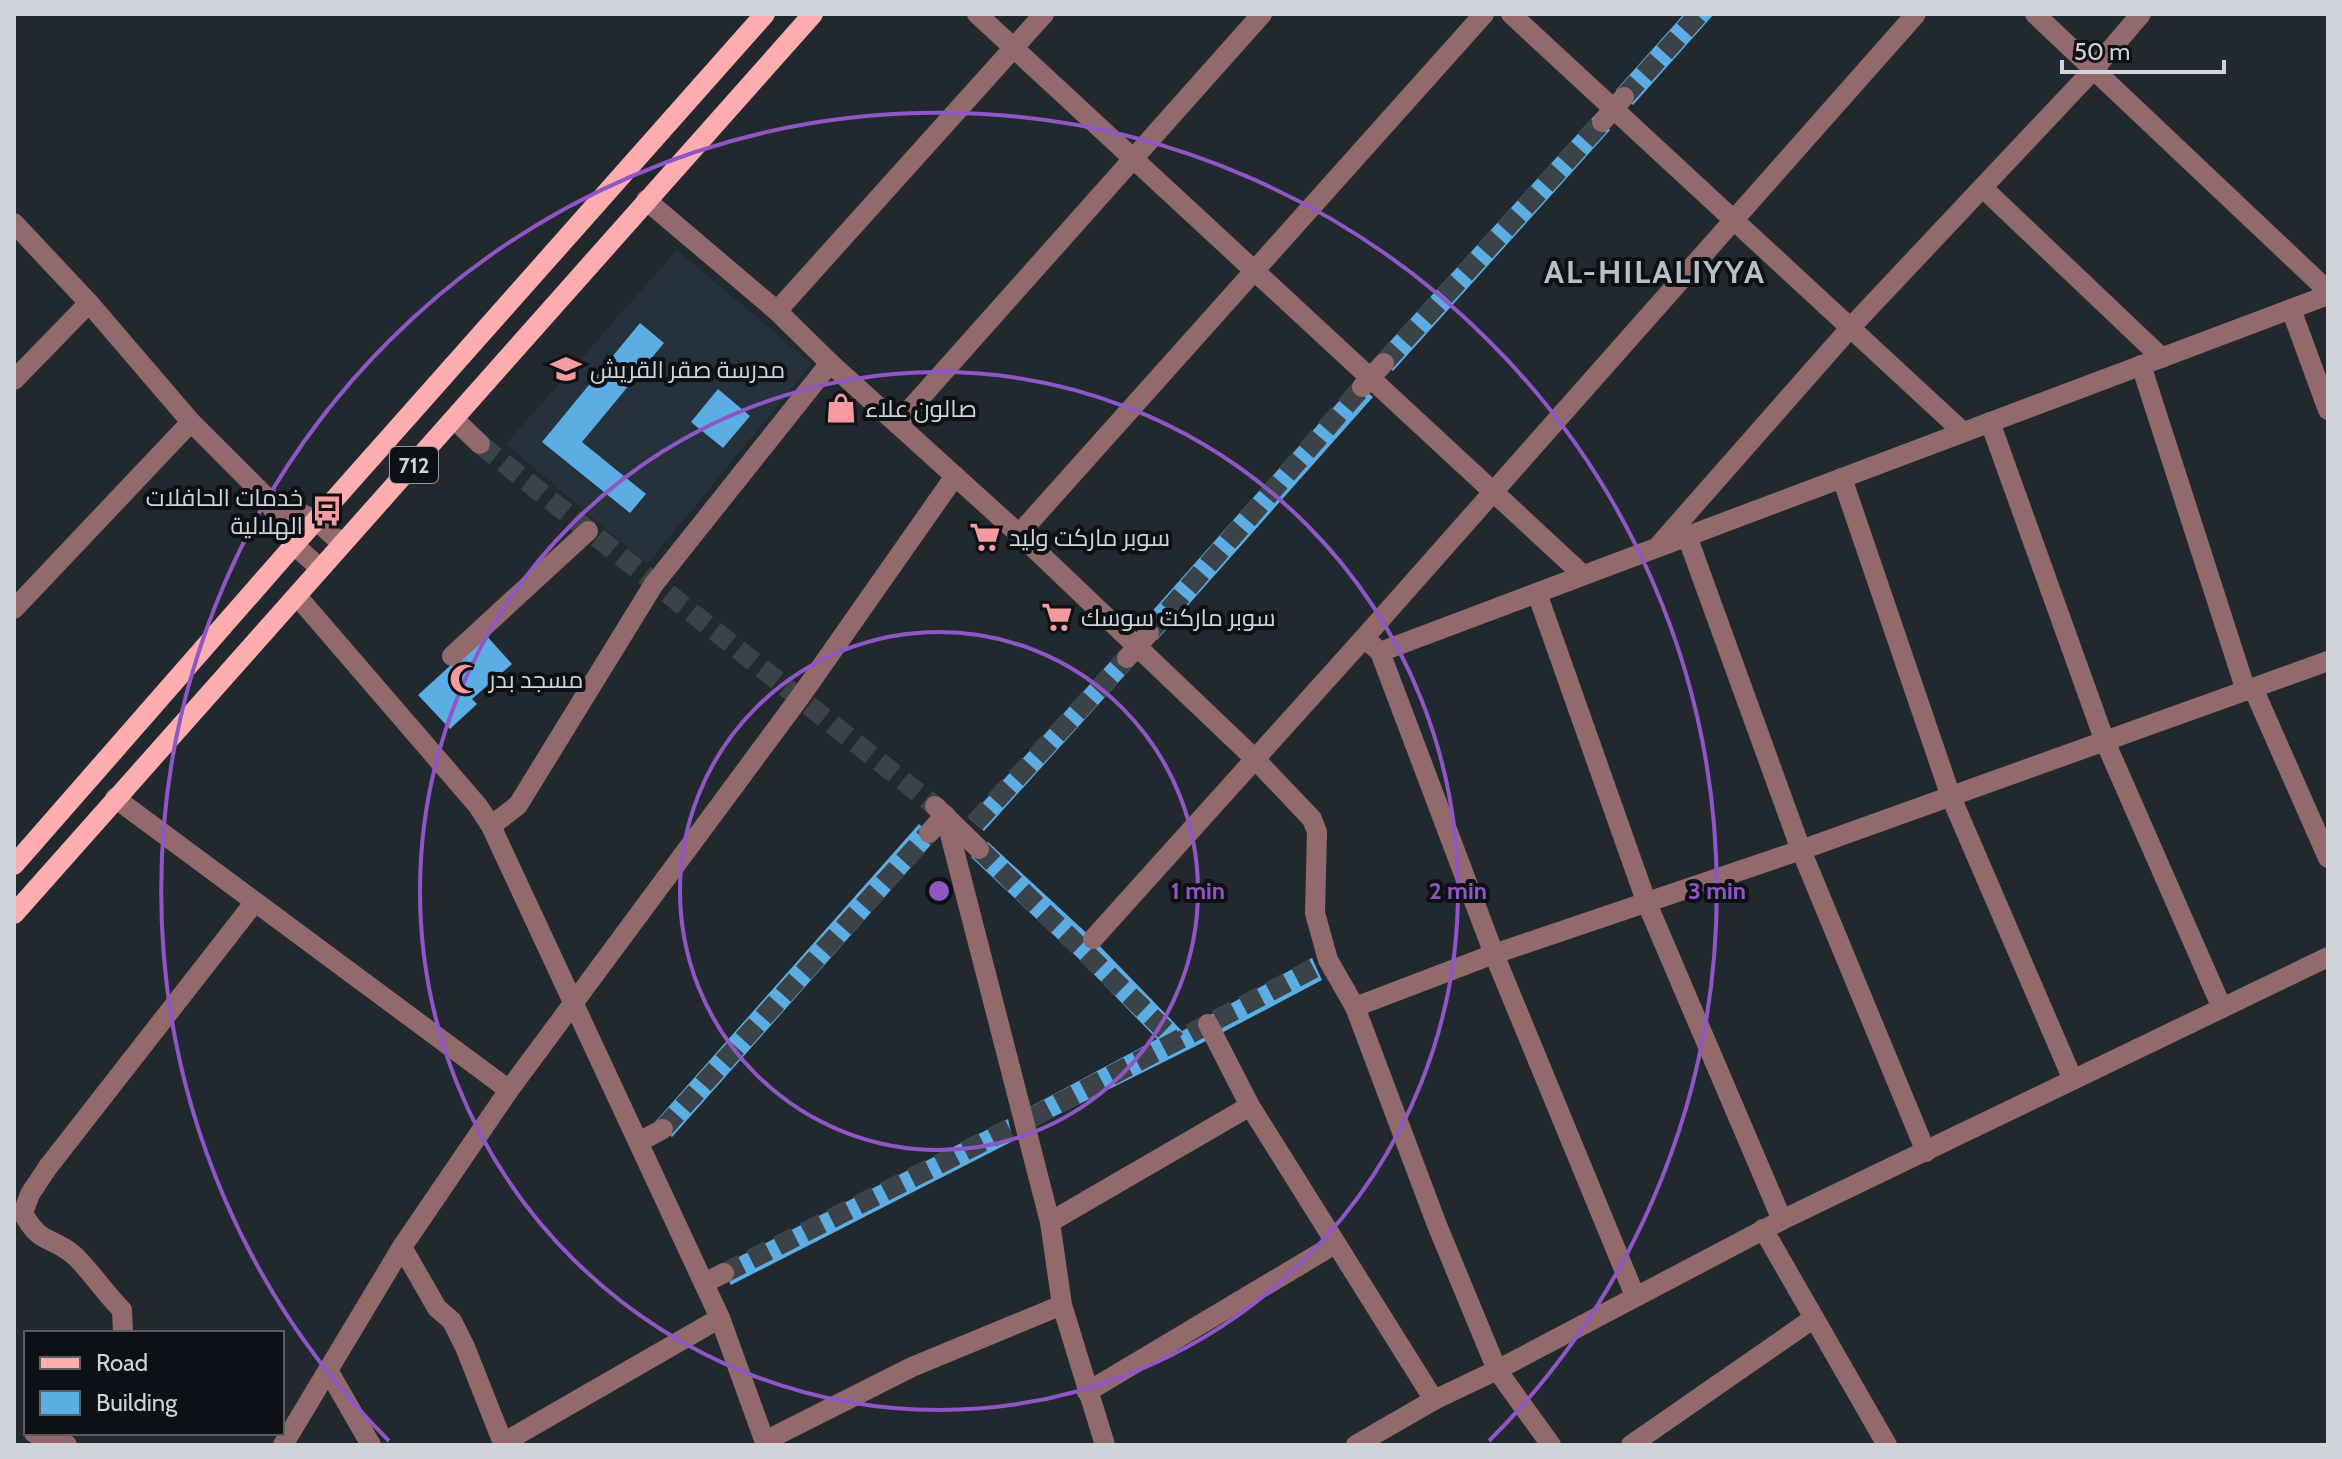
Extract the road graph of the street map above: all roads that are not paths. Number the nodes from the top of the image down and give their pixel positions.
1 (765, 14) edge
2 (813, 14) edge
3 (977, 14) edge
4 (1044, 14) edge
5 (1262, 14) edge
6 (1484, 14) edge
7 (1511, 14) edge
8 (1916, 14) edge
9 (2035, 14) edge
10 (2141, 14) edge
11 (1014, 47) junction
12 (2094, 69) junction
13 (1134, 158) junction
14 (1983, 188) junction
15 (646, 200) junction
16 (1734, 218) junction
17 (14, 223) edge
18 (1256, 270) junction
19 (2328, 293) edge
20 (89, 303) junction
21 (2291, 309) junction
22 (777, 311) junction
23 (1851, 327) junction
24 (2162, 358) junction
25 (830, 363) junction
26 (2141, 365) junction
27 (14, 380) edge
28 (2328, 410) edge
29 (455, 420) junction
30 (191, 422) junction
31 (1990, 422) junction
32 (897, 424) junction
33 (1963, 432) junction
34 (480, 444) tunnel mouth
35 (955, 476) junction
36 (1842, 478) junction
37 (1493, 489) junction
38 (265, 496) junction
39 (317, 521) junction
40 (588, 531) dead end
41 (1019, 534) junction
42 (1687, 536) junction
43 (342, 544) junction
44 (294, 545) junction
45 (1658, 547) junction
46 (320, 568) junction
47 (1583, 575) junction
48 (1537, 593) junction
49 (297, 596) junction
50 (14, 609) edge
51 (1364, 638) junction
52 (1380, 652) junction
53 (452, 656) dead end
54 (2328, 661) edge
55 (2250, 690) junction
56 (2104, 739) junction
57 (1255, 759) junction
58 (1951, 797) junction
59 (115, 798) junction
60 (940, 810) junction
61 (491, 826) junction
62 (929, 833) tunnel mouth
63 (973, 836) tunnel mouth
64 (1801, 850) junction
65 (2328, 858) edge
66 (14, 865) edge
67 (1646, 901) junction
68 (254, 903) junction
69 (14, 914) edge
70 (1093, 939) dead end
71 (1494, 954) junction
72 (2328, 957) edge
73 (575, 1003) junction
74 (1355, 1007) junction
75 (2222, 1008) junction
76 (1208, 1024) dead end
77 (2073, 1080) junction
78 (509, 1090) junction
79 (1250, 1106) junction
80 (663, 1129) tunnel mouth
81 (639, 1142) junction
82 (1926, 1152) junction
83 (1050, 1222) junction
84 (1772, 1224) junction
85 (1335, 1244) junction
86 (402, 1247) junction
87 (724, 1273) tunnel mouth
88 (704, 1283) junction
89 (1635, 1296) junction
90 (1062, 1305) junction
91 (720, 1318) junction
92 (1814, 1318) junction
93 (123, 1331) edge
94 (1497, 1370) junction
95 (329, 1372) junction
96 (1087, 1392) junction
97 (1434, 1400) junction
98 (39, 1435) edge
99 (766, 1443) edge
100 (66, 1445) edge
101 (283, 1445) edge
102 (371, 1445) edge
103 (1105, 1445) edge
104 (1356, 1445) edge
105 (1551, 1445) edge
106 (1631, 1445) edge
107 (1887, 1445) edge

1 - 39 main road, 712
2 - 15 main road, 712
3 - 11 street
4 - 11 street
5 - 13 street
6 - 18 street
7 - 16 street
8 - 16 street
9 - 12 street
10 - 12 street
11 - 13 street
11 - 22 street
12 - 14 street
12 - 19 street
13 - 18 street
13 - 32 street
14 - 23 street
14 - 24 street
15 - 22 street
15 - 29 main road, 712
16 - 23 street
16 - 37 street
17 - 20 street
18 - 37 street
18 - 41 street
19 - 21 street
20 - 27 street
20 - 30 street
21 - 24 street
21 - 28 street
22 - 25 street
23 - 33 street
23 - 45 street
24 - 26 street
25 - 32 street
25 - 61 street
26 - 31 street
26 - 55 street
29 - 34 street
29 - 43 main road, 712
30 - 38 street
30 - 50 street
31 - 33 street
31 - 56 street
32 - 35 street
33 - 36 street
35 - 41 street
35 - 73 street
36 - 42 street
36 - 58 street
37 - 47 street
37 - 51 street
38 - 39 street
38 - 44 street
39 - 43 street
39 - 44 main road, 712
40 - 53 street
41 - 57 street
42 - 45 street
42 - 64 street
43 - 46 main road, 712
44 - 46 street
44 - 66 main road, 712
45 - 47 street
46 - 49 main road, 712
47 - 48 street
48 - 52 street
48 - 67 street
49 - 59 main road, 712
49 - 61 street
51 - 52 street
51 - 57 street
52 - 71 street
54 - 55 street
55 - 56 street
55 - 65 street
56 - 58 street
56 - 75 street
57 - 70 street
57 - 74 street
58 - 64 street
58 - 77 street
59 - 68 street
59 - 69 main road, 712
60 - 62 street
60 - 63 street
60 - 83 street
61 - 73 street
64 - 67 street
64 - 82 street
67 - 71 street
67 - 84 street
68 - 78 street
68 - 93 street
71 - 74 street
71 - 89 street
72 - 75 street
73 - 78 street
73 - 81 street
74 - 94 street
75 - 77 street
76 - 79 street
77 - 82 street
78 - 86 street
79 - 83 street
79 - 85 street
80 - 81 street
81 - 88 street
82 - 84 street
83 - 90 street
84 - 89 street
84 - 92 street
85 - 96 street
85 - 97 street
86 - 91 street
86 - 95 street
87 - 88 street
88 - 91 street
89 - 94 street
90 - 96 street
90 - 99 street
91 - 99 street
92 - 106 street
92 - 107 street
94 - 97 street
94 - 105 street
95 - 101 street
95 - 102 street
96 - 103 street
97 - 104 street
98 - 100 street

